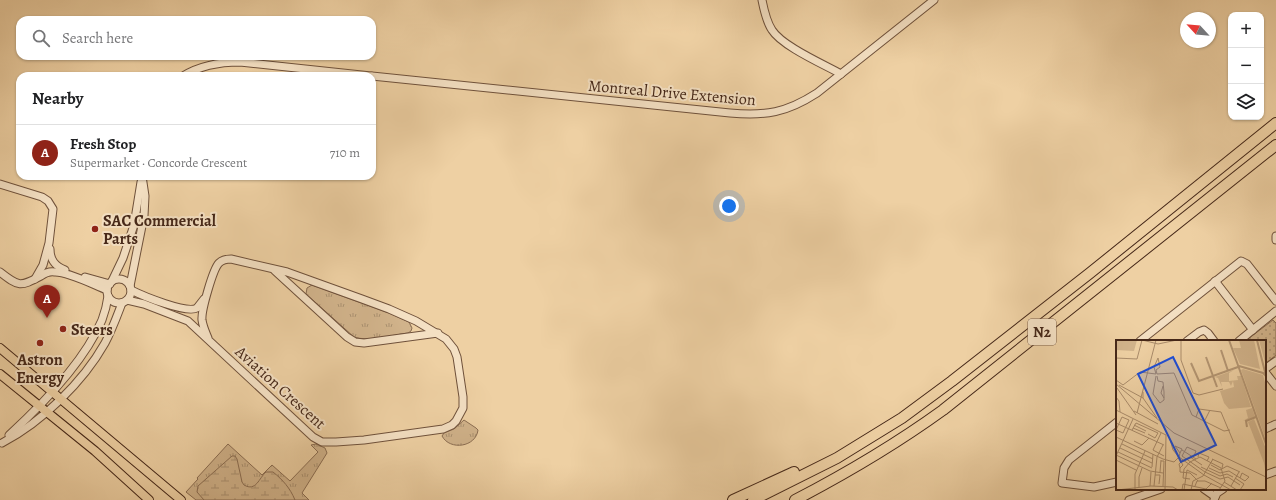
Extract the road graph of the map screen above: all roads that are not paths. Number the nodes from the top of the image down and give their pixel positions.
1 (762, 0) edge
2 (934, 0) edge
3 (191, 72) edge
4 (338, 72) edge
5 (841, 74) junction
6 (376, 76) edge
7 (1276, 123) edge
8 (1276, 145) edge
9 (142, 180) edge
10 (142, 180) edge
11 (0, 184) edge
12 (1276, 236) edge
13 (1276, 240) edge
14 (49, 243) junction
15 (272, 268) junction
16 (0, 272) edge
17 (35, 279) junction
18 (1215, 281) junction
19 (109, 288) junction
20 (131, 288) junction
21 (207, 293) junction
22 (1276, 301) edge
23 (124, 302) junction
24 (1276, 311) edge
25 (1253, 330) junction
26 (438, 333) junction
27 (208, 338) junction
28 (1141, 340) edge
29 (1188, 340) edge
30 (1213, 340) edge
31 (1240, 340) edge
32 (0, 348) edge
33 (1276, 360) edge
34 (1266, 368) edge
35 (1266, 373) edge
36 (0, 374) edge
37 (1276, 386) edge
38 (52, 392) junction
39 (62, 399) junction
40 (39, 406) junction
41 (46, 412) junction
42 (1116, 423) edge
43 (1276, 424) edge
44 (1266, 429) edge
45 (1, 444) edge
46 (837, 458) junction
47 (1276, 471) edge
48 (1266, 475) edge
49 (1116, 482) edge
50 (1158, 490) edge
51 (1205, 490) edge
52 (1222, 490) edge
53 (1214, 498) edge
54 (149, 500) edge
55 (181, 500) edge
56 (733, 500) edge
57 (753, 500) edge
58 (795, 500) edge
59 (1129, 500) edge

1 - 5 street
2 - 5 street, Montreal Drive Extension
3 - 4 street, Montreal Drive Extension
5 - 6 street, Montreal Drive Extension
7 - 46 highway, N2
8 - 58 highway, N2
9 - 19 street
10 - 20 street
11 - 14 street
12 - 13 street
14 - 17 street
14 - 19 street
15 - 21 street, Aviation Crescent
15 - 26 street, Aviation Crescent
15 - 26 street, Aviation Crescent
16 - 17 street
17 - 19 street
18 - 22 street
18 - 25 street
18 - 28 street
19 - 20 street
19 - 23 street
19 - 38 street
20 - 21 street, Aviation Crescent
20 - 23 street
21 - 27 street, Aviation Crescent
23 - 27 street, Aviation Crescent
23 - 39 street
24 - 25 street
25 - 31 street
26 - 27 street, Aviation Crescent
29 - 30 street
32 - 38 main road
33 - 34 street
35 - 37 street
36 - 40 main road
38 - 39 main road
38 - 40 street
39 - 41 street
39 - 55 main road
40 - 41 main road
40 - 45 street
41 - 45 street
41 - 54 main road
42 - 49 street
43 - 44 street
46 - 56 highway
46 - 57 highway, N2
47 - 48 street
50 - 59 street
51 - 53 street
52 - 53 street

